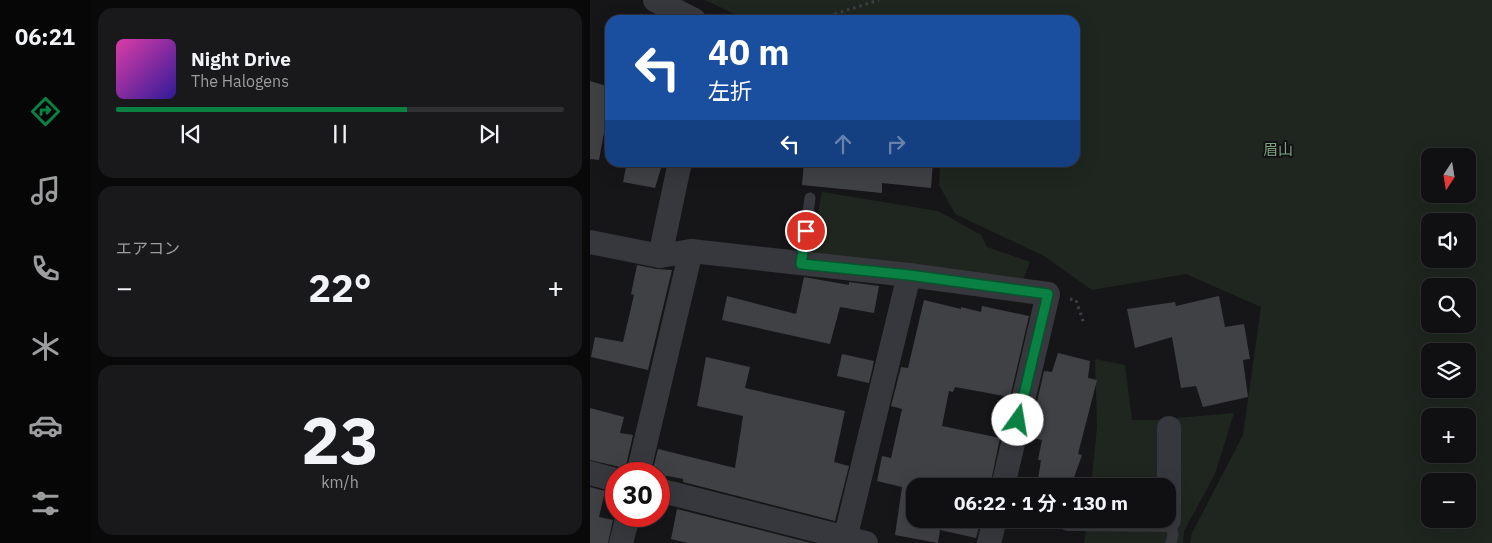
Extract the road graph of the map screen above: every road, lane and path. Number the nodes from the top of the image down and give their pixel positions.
1 (655, 0) edge
2 (879, 0) edge
3 (684, 15) edge
4 (832, 15) edge
5 (679, 167) edge
6 (810, 198) dead end
7 (590, 242) edge
8 (691, 251) junction
9 (660, 256) junction
10 (801, 264) junction
11 (909, 275) junction
12 (1169, 428) dead end
13 (641, 462) edge
14 (590, 473) edge
15 (605, 477) edge
16 (1005, 478) edge
17 (670, 493) edge
18 (625, 527) edge
19 (993, 528) edge
20 (1139, 528) edge
21 (1170, 532) edge
22 (852, 541) edge
23 (621, 543) edge
24 (989, 543) edge

1 - 3 street
2 - 4 path
5 - 9 street
6 - 10 lane
7 - 9 street
8 - 9 street
8 - 10 street
8 - 13 street
10 - 11 street
11 - 16 street
11 - 22 street
12 - 21 street
14 - 15 street
17 - 22 street
18 - 23 street
19 - 24 street
20 - 21 street

